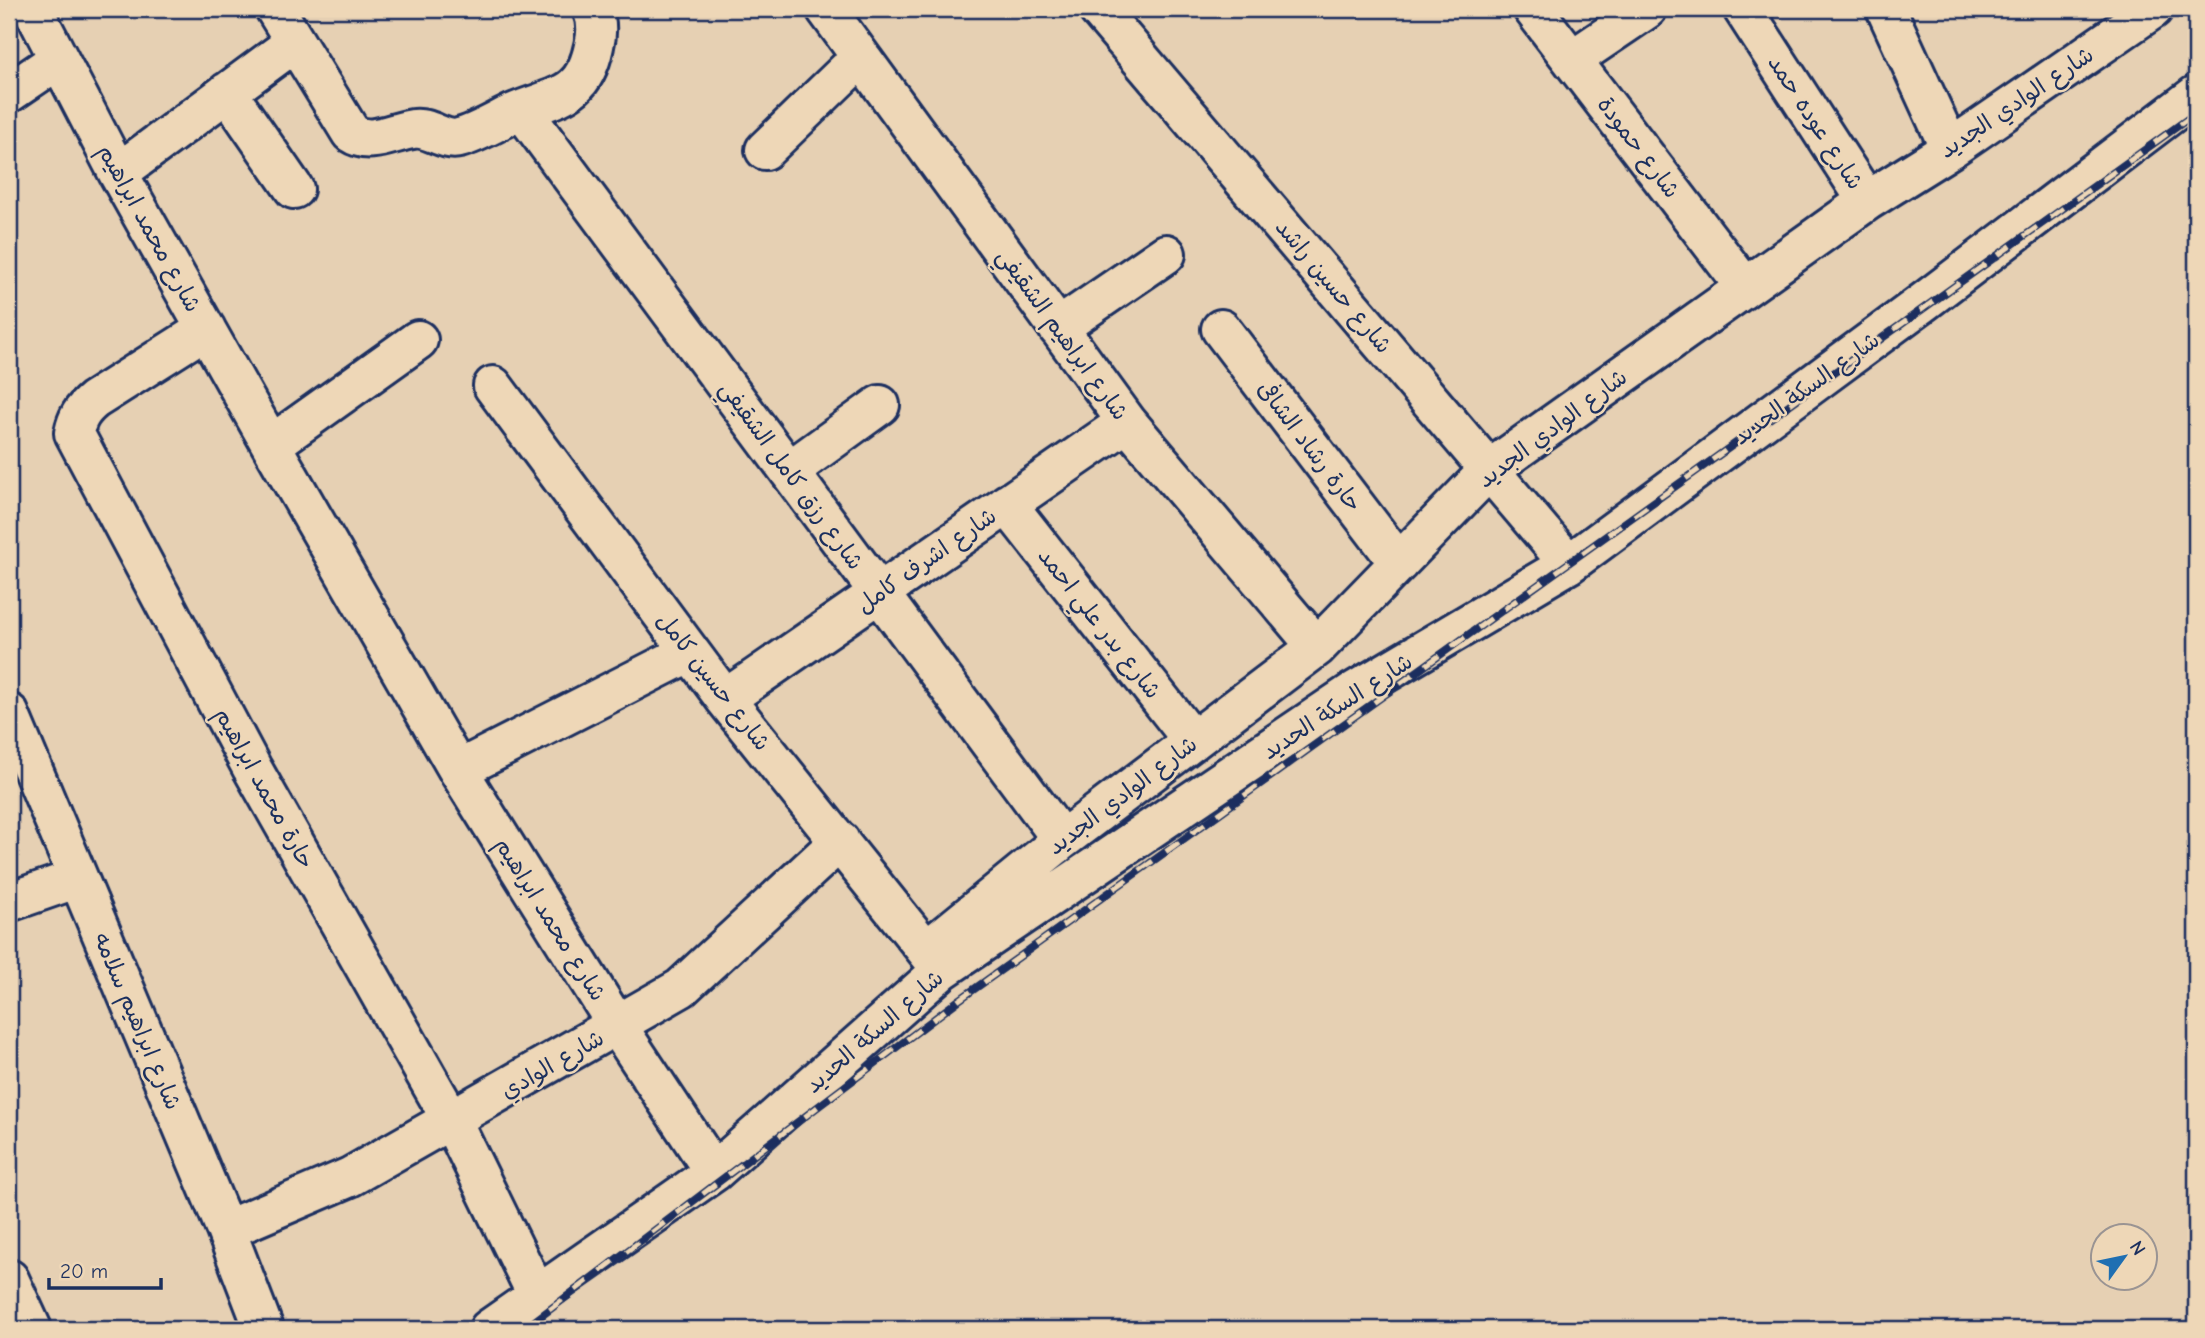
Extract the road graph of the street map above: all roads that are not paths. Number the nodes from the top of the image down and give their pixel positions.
1 (33, 9) edge
2 (275, 9) edge
3 (592, 9) edge
4 (826, 9) edge
5 (1098, 9) edge
6 (1533, 9) edge
7 (1647, 9) edge
8 (1742, 9) edge
9 (1886, 9) edge
10 (2152, 9) edge
11 (294, 43) junction
12 (861, 58) junction
13 (60, 59) junction
14 (1573, 59) junction
15 (227, 92) junction
16 (9, 93) edge
17 (2196, 95) edge
18 (522, 110) junction
19 (765, 149) dead end
20 (1950, 149) junction
21 (118, 173) junction
22 (294, 189) dead end
23 (1867, 201) junction
24 (1166, 254) dead end
25 (1745, 287) junction
26 (1058, 328) junction
27 (206, 329) junction
28 (1221, 329) dead end
29 (418, 340) dead end
30 (493, 386) dead end
31 (880, 405) dead end
32 (1127, 422) junction
33 (271, 445) junction
34 (1490, 469) junction
35 (789, 471) junction
36 (1007, 504) junction
37 (1399, 563) junction
38 (1569, 564) junction
39 (879, 593) junction
40 (1317, 647) junction
41 (690, 652) junction
42 (726, 699) junction
43 (9, 713) edge
44 (1193, 741) junction
45 (458, 770) junction
46 (1062, 840) junction
47 (840, 841) junction
48 (78, 878) junction
49 (9, 902) edge
50 (934, 960) junction
51 (618, 1027) junction
52 (452, 1121) junction
53 (714, 1172) junction
54 (226, 1230) junction
55 (9, 1279) edge
56 (537, 1295) junction
57 (259, 1328) edge
58 (32, 1329) edge
59 (489, 1329) edge

1 - 13 street, شارع محمد ابراهيم
2 - 11 street
3 - 18 street
4 - 12 street, شارع ابراهيم الشقيفي
5 - 34 street, شارع حسين راشد
6 - 14 street, شارع حمودة
7 - 14 street
8 - 23 street, شارع عوده حمد
9 - 20 street
10 - 20 street, شارع الوادي الجديد
11 - 15 street
11 - 18 street
12 - 19 street
12 - 26 street, شارع ابراهيم الشقيفي
13 - 16 street
13 - 21 street, شارع محمد ابراهيم
14 - 25 street, شارع حمودة
15 - 21 street
15 - 22 street
17 - 38 street, شارع السكة الحديد
18 - 35 street, شارع رزق كامل الشقيفي
20 - 23 street, شارع الوادي الجديد
21 - 27 street, شارع محمد ابراهيم
23 - 25 street, شارع الوادي الجديد
24 - 26 street
25 - 34 street, شارع الوادي الجديد
26 - 32 street, شارع ابراهيم الشقيفي
27 - 33 street, شارع محمد ابراهيم
27 - 52 street, حارة محمد ابراهيم
28 - 37 street, حارة رشاد الشافى
29 - 33 street
30 - 41 street, شارع حسين كامل
31 - 35 street
32 - 36 street, شارع اشرف كامل
32 - 40 street, شارع ابراهيم الشقيفي
33 - 45 street, شارع محمد ابراهيم
34 - 37 street, شارع الوادي الجديد
34 - 38 street, شارع حسين راشد
35 - 39 street, شارع رزق كامل الشقيفي
36 - 39 street, شارع اشرف كامل
36 - 44 street, شارع بدر علي احمد
37 - 40 street, شارع الوادي الجديد
38 - 50 street, شارع السكة الحديد
39 - 42 street, شارع اشرف كامل
39 - 46 street, شارع رزق كامل الشقيفي
40 - 44 street, شارع الوادي الجديد
41 - 42 street, شارع حسين كامل
41 - 45 street
42 - 47 street, شارع حسين كامل
43 - 48 street, شارع ابراهيم سلامه
44 - 46 street, شارع الوادي الجديد
45 - 51 street, شارع محمد ابراهيم
46 - 50 street, شارع الوادي الجديد
47 - 50 street, شارع حسين كامل
47 - 51 street, شارع الوادي
48 - 49 street
48 - 54 street, شارع ابراهيم سلامه
50 - 53 street, شارع السكة الحديد
51 - 52 street, شارع الوادي
51 - 53 street, شارع محمد ابراهيم
52 - 54 street, شارع الوادي
52 - 56 street, حارة محمد ابراهيم
53 - 56 street, شارع السكة الحديد
54 - 57 street, شارع ابراهيم سلامه
55 - 58 street
56 - 59 street, شارع السكة الحديد

